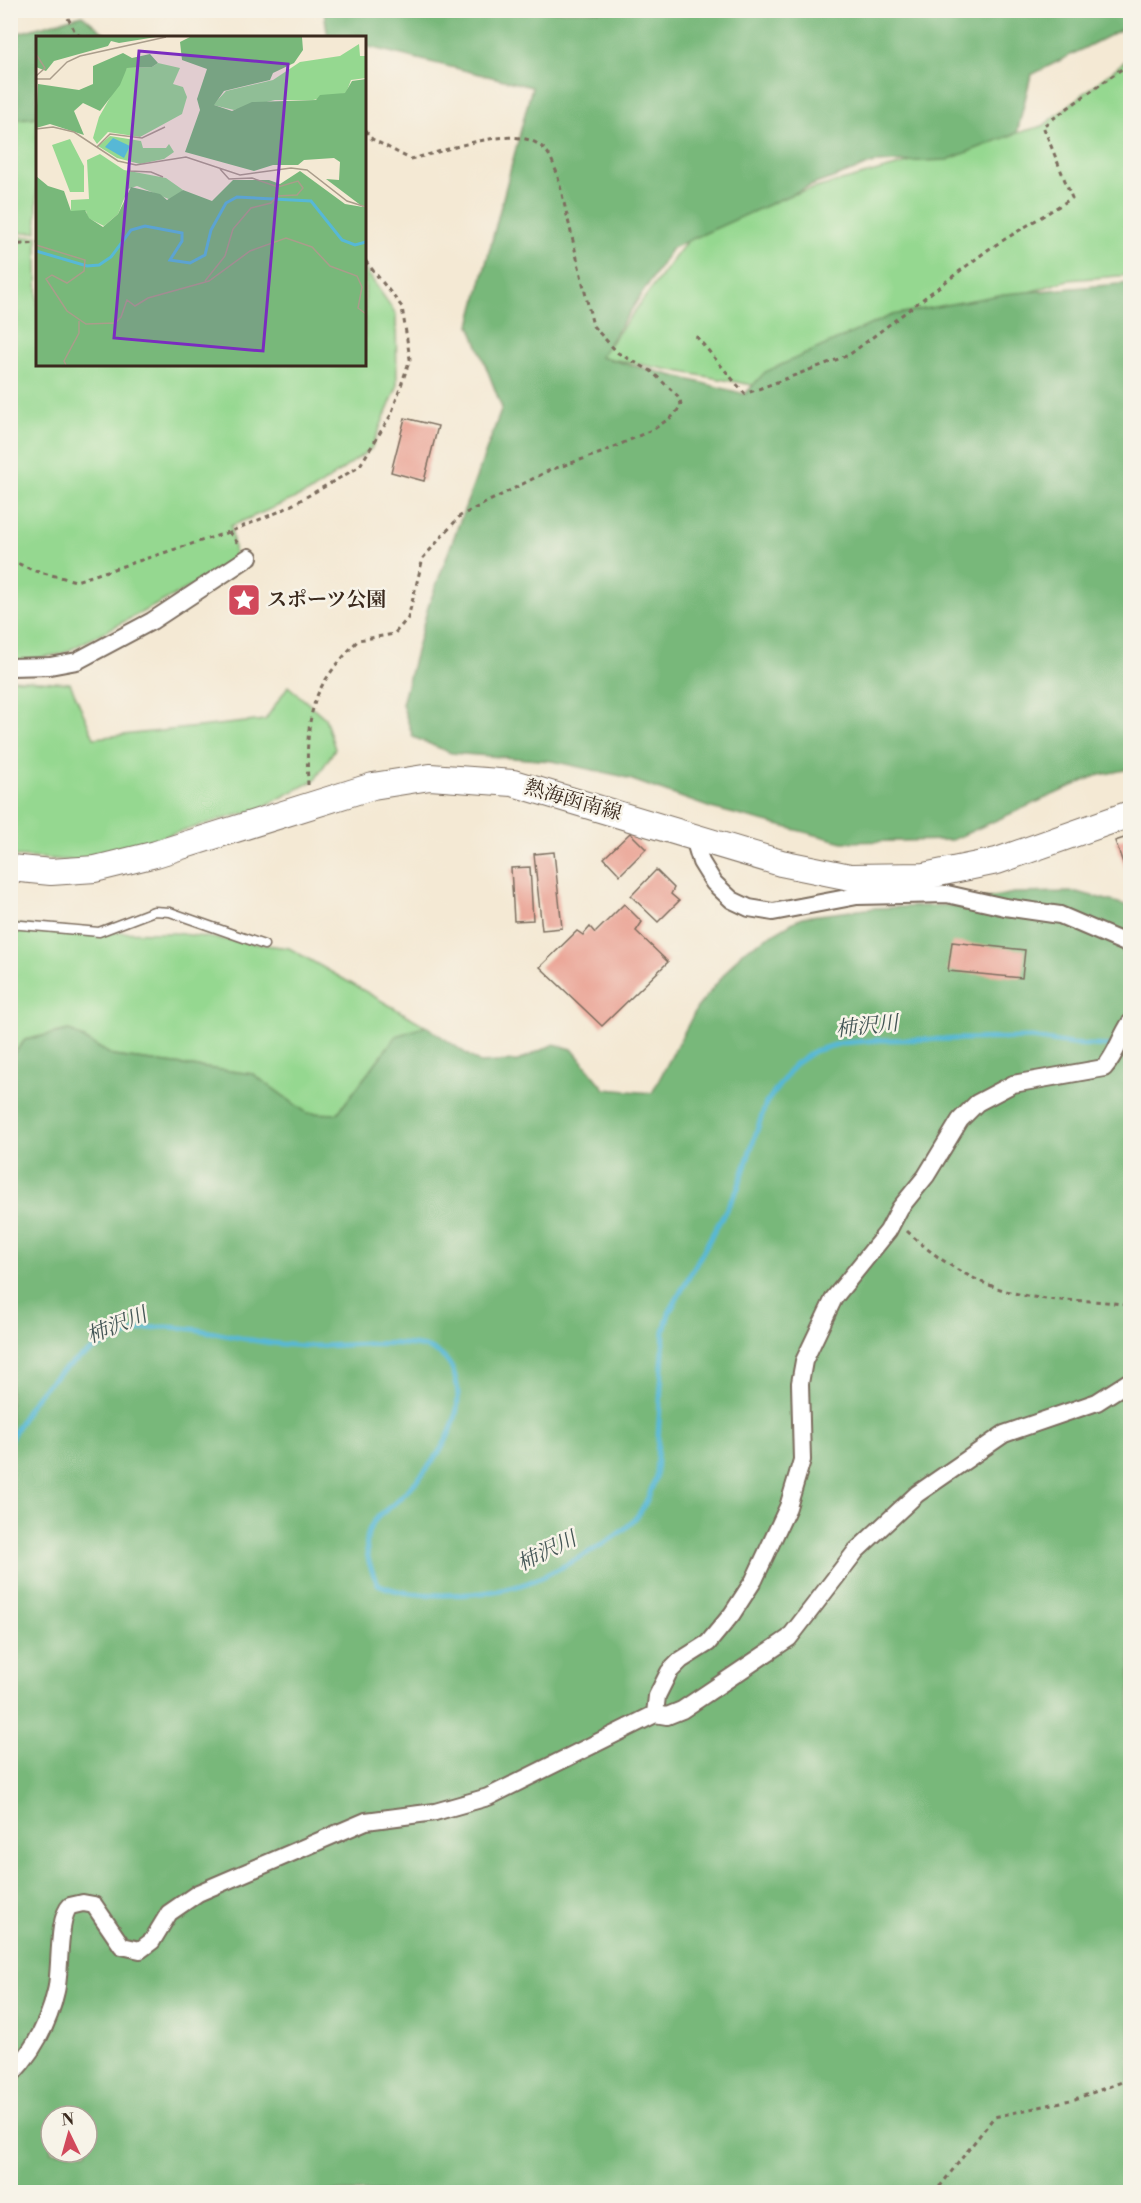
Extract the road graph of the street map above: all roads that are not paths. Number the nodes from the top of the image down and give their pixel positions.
1 (249, 557) dead end
2 (10, 667) edge
3 (1131, 814) edge
4 (693, 835) junction
5 (10, 868) edge
6 (10, 924) edge
7 (264, 945) dead end
8 (1131, 945) edge
9 (1131, 1023) edge
10 (1131, 1381) edge
11 (655, 1714) junction
12 (10, 2076) edge

1 - 2 street
3 - 4 main road, 熱海函南線
4 - 5 main road, 熱海函南線
4 - 8 street
6 - 7 lane
9 - 11 street
10 - 11 street
11 - 12 street

